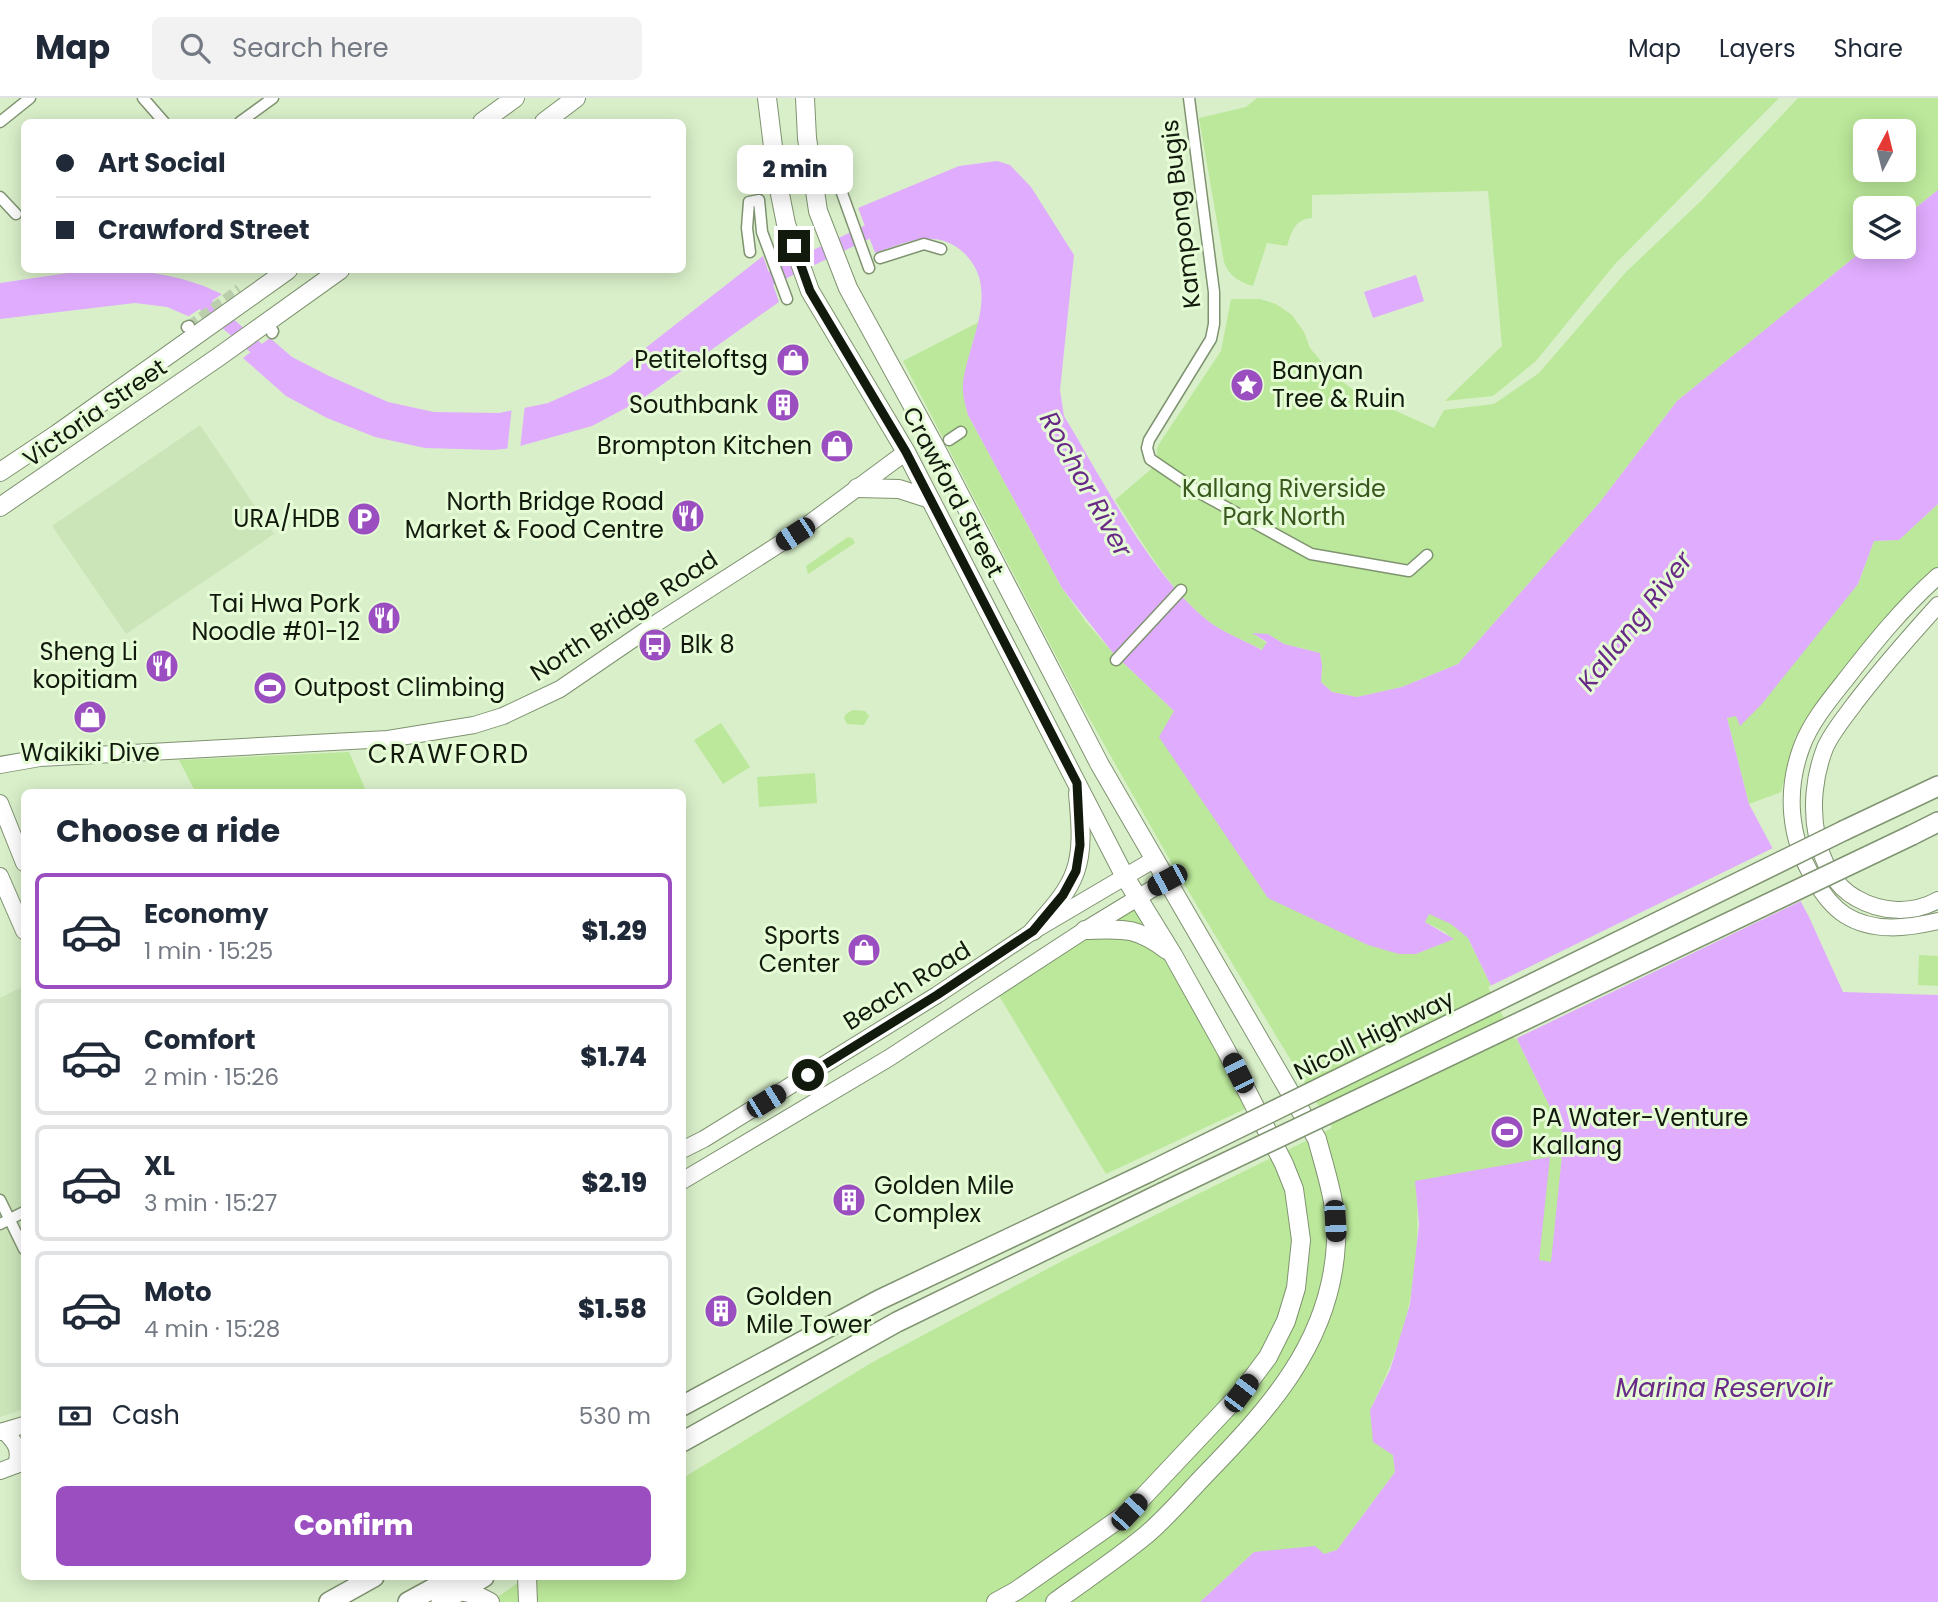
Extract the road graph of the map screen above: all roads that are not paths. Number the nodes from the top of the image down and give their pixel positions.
1 (30, 98) edge
2 (143, 98) edge
3 (273, 98) edge
4 (515, 98) edge
5 (576, 98) edge
6 (767, 98) edge
7 (805, 98) edge
8 (1189, 98) edge
9 (161, 119) edge
10 (244, 119) edge
11 (486, 119) edge
12 (548, 119) edge
13 (0, 121) edge
14 (842, 193) dead end
15 (0, 197) edge
16 (16, 214) dead end
17 (941, 250) dead end
18 (750, 252) dead end
19 (880, 258) dead end
20 (869, 268) dead end
21 (284, 273) edge
22 (336, 273) edge
23 (846, 283) junction
24 (787, 299) dead end
25 (961, 432) dead end
26 (949, 440) dead end
27 (906, 452) junction
28 (0, 472) edge
29 (857, 488) junction
30 (930, 499) junction
31 (0, 507) edge
32 (1427, 555) dead end
33 (1938, 576) edge
34 (1181, 590) dead end
35 (1938, 606) edge
36 (1116, 660) dead end
37 (0, 765) edge
38 (1077, 783) junction
39 (1938, 786) edge
40 (0, 803) edge
41 (1938, 822) edge
42 (21, 856) edge
43 (1155, 859) junction
44 (0, 876) edge
45 (1125, 877) junction
46 (1167, 880) junction
47 (1138, 896) junction
48 (1938, 900) edge
49 (1938, 921) edge
50 (21, 924) edge
51 (1041, 927) junction
52 (1085, 930) junction
53 (1065, 943) junction
54 (1173, 955) junction
55 (686, 1148) edge
56 (686, 1179) edge
57 (0, 1200) edge
58 (21, 1214) edge
59 (5, 1222) edge
60 (21, 1245) edge
61 (686, 1404) edge
62 (21, 1425) edge
63 (2, 1432) edge
64 (686, 1440) edge
65 (20, 1464) edge
66 (0, 1471) edge
67 (369, 1580) edge
68 (527, 1580) edge
69 (457, 1584) edge
70 (329, 1602) edge
71 (408, 1602) edge
72 (441, 1602) edge
73 (490, 1602) edge
74 (528, 1602) edge
75 (996, 1602) edge
76 (1055, 1602) edge

1 - 13 street
2 - 9 street
3 - 10 street
4 - 11 main road
5 - 12 main road
6 - 27 main road, Crawford Street
7 - 23 main road, Crawford Street
8 - 32 street, Kampong Bugis
14 - 20 street
15 - 16 street
17 - 19 street
18 - 24 street
21 - 28 main road, Victoria Street
22 - 31 main road, Victoria Street
23 - 27 main road
23 - 43 main road, Crawford Street
25 - 26 street
27 - 29 main road, North Bridge Road
27 - 30 main road, Crawford Street
29 - 30 main road
29 - 37 main road, North Bridge Road
30 - 38 main road, Crawford Street
33 - 49 main road
34 - 36 street
35 - 48 main road
38 - 45 main road, Crawford Street
38 - 51 main road
39 - 61 highway, Nicoll Highway, bridge
40 - 42 main road
41 - 64 highway, Nicoll Highway, bridge
43 - 45 main road, Beach Road
43 - 46 main road, Crawford Street
44 - 50 main road
45 - 47 main road, Crawford Street
45 - 51 main road, Beach Road
46 - 47 main road, Beach Road
46 - 76 main road, Crawford Street
47 - 52 main road, Beach Road
47 - 54 main road, Crawford Street
51 - 53 main road
51 - 55 main road, Beach Road
52 - 53 main road, Beach Road
52 - 54 main road
53 - 56 main road, Beach Road
54 - 75 main road, Crawford Street
57 - 59 street
58 - 59 street
59 - 60 street
62 - 63 main road
63 - 65 main road
65 - 66 main road
67 - 70 highway
68 - 74 main road
69 - 71 highway
69 - 72 highway
69 - 73 main road

